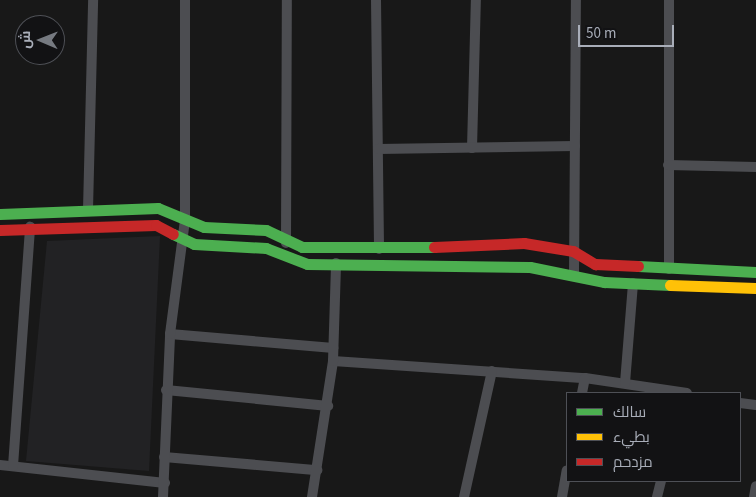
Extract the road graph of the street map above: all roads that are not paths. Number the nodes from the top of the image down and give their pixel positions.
1 (93, 0) edge
2 (185, 0) edge
3 (288, 0) edge
4 (376, 0) edge
5 (476, 0) edge
6 (576, 0) edge
7 (669, 0) edge
8 (575, 146) junction
9 (472, 148) junction
10 (378, 149) junction
11 (668, 166) junction
12 (756, 167) edge
13 (88, 210) junction
14 (0, 214) edge
15 (185, 220) junction
16 (30, 227) junction
17 (0, 230) edge
18 (183, 239) junction
19 (286, 241) junction
20 (379, 248) junction
21 (573, 251) junction
22 (286, 256) junction
23 (336, 264) junction
24 (669, 269) junction
25 (756, 272) edge
26 (574, 275) junction
27 (633, 283) junction
28 (756, 288) edge
29 (170, 334) junction
30 (333, 348) junction
31 (333, 362) junction
32 (492, 371) junction
33 (585, 378) junction
34 (625, 383) junction
35 (166, 390) junction
36 (582, 392) edge
37 (676, 392) edge
38 (741, 403) edge
39 (328, 406) junction
40 (756, 406) edge
41 (164, 457) junction
42 (0, 465) edge
43 (13, 466) junction
44 (317, 470) junction
45 (566, 475) edge
46 (660, 482) edge
47 (165, 483) junction
48 (756, 486) edge
49 (163, 497) edge
50 (312, 497) edge
51 (464, 497) edge
52 (562, 497) edge
53 (657, 497) edge
54 (754, 497) edge

1 - 13 street
2 - 15 street
3 - 19 street
4 - 10 street
5 - 9 street
6 - 8 street
7 - 11 street
8 - 9 street
8 - 21 street
9 - 10 street
10 - 20 street
11 - 12 street
11 - 24 street
13 - 14 street
13 - 15 street
15 - 18 street
15 - 19 street
16 - 17 street
16 - 18 street
16 - 43 street
18 - 22 street
18 - 29 street
19 - 20 street
19 - 22 street
20 - 21 street
21 - 24 street
21 - 26 street
22 - 23 street
23 - 26 street
23 - 30 street
24 - 25 street
26 - 27 street
27 - 28 street
27 - 34 street
29 - 30 street
29 - 35 street
30 - 31 street
31 - 32 street
31 - 39 street
32 - 33 street
32 - 51 street
33 - 34 street
33 - 36 street
34 - 37 street
35 - 39 street
35 - 41 street
38 - 40 street
39 - 44 street
41 - 44 street
41 - 47 street
42 - 43 street
43 - 47 street
44 - 50 street
45 - 52 street
46 - 53 street
47 - 49 street
48 - 54 street

